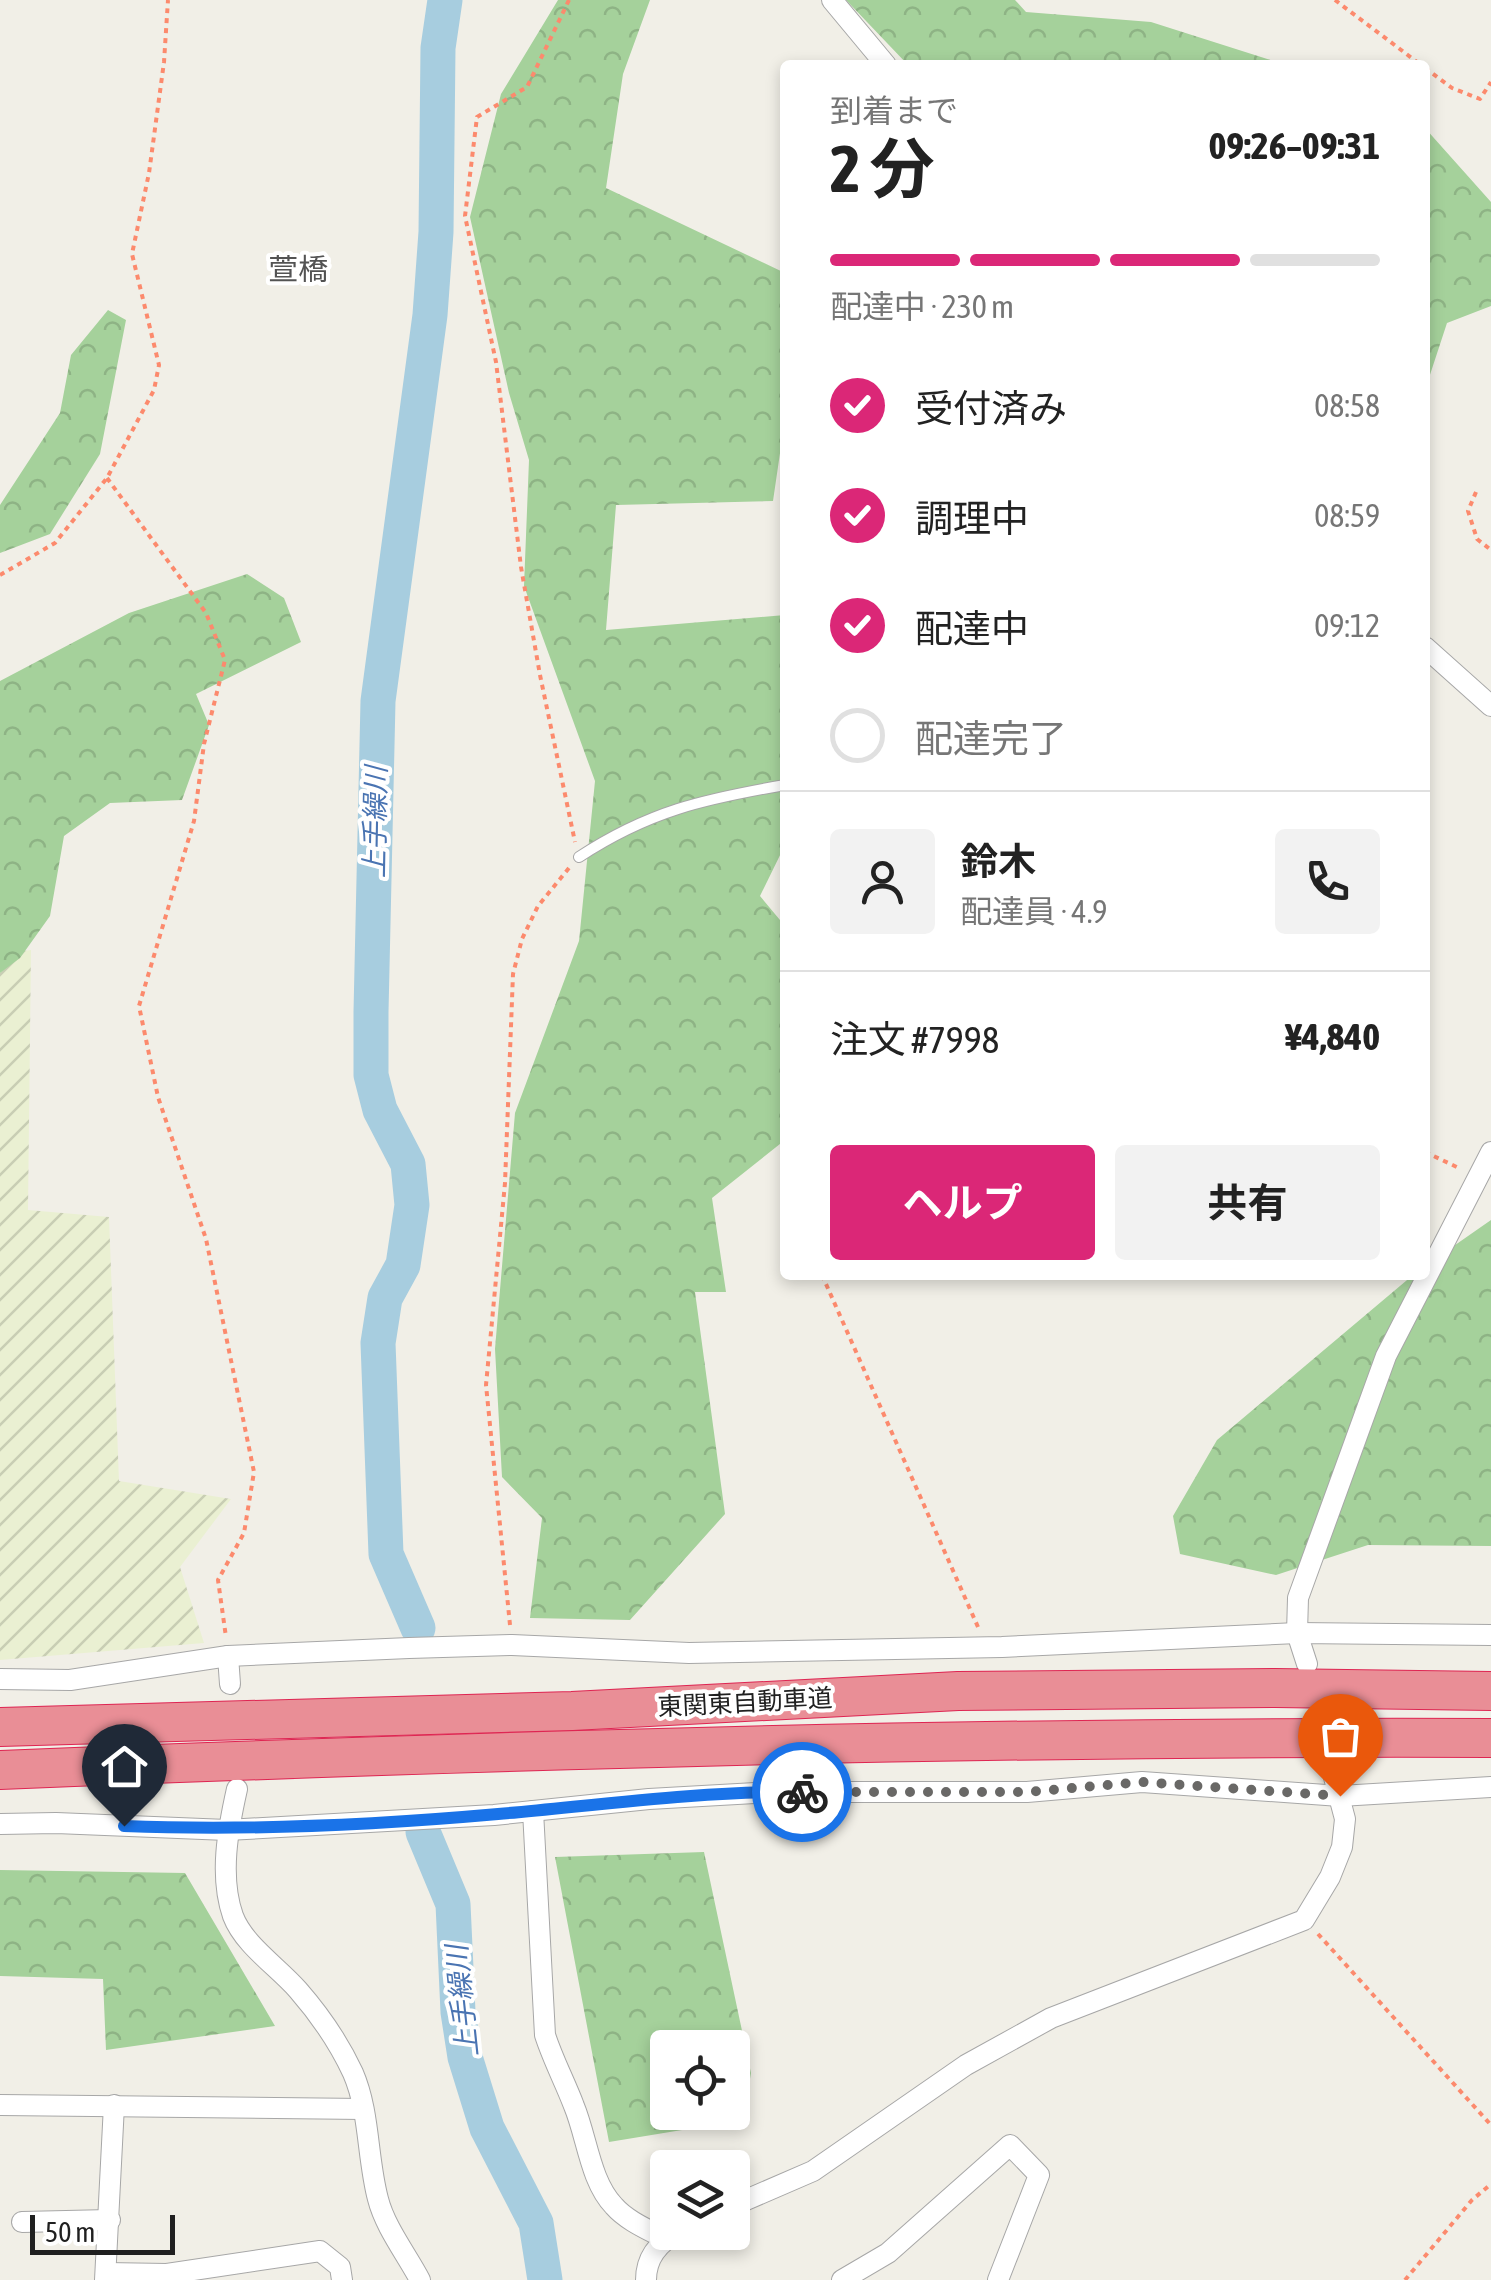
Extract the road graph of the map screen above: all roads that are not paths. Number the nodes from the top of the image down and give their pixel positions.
1 (832, 0) edge
2 (882, 60) edge
3 (1430, 651) edge
4 (1491, 706) edge
5 (780, 786) edge
6 (578, 857) road end
7 (1491, 1152) edge
8 (1430, 1270) edge
9 (1425, 1280) edge
10 (1297, 1633) junction
11 (1491, 1635) edge
12 (228, 1656) junction
13 (1307, 1664) tunnel mouth
14 (0, 1678) edge
15 (230, 1684) dead end
16 (1491, 1691) edge
17 (0, 1727) edge
18 (1491, 1738) edge
19 (1331, 1766) tunnel mouth
20 (0, 1770) edge
21 (1491, 1787) edge
22 (236, 1788) dead end
23 (1340, 1796) junction
24 (533, 1811) junction
25 (0, 1824) edge
26 (228, 1830) junction
27 (0, 2105) edge
28 (114, 2105) junction
29 (363, 2109) junction
30 (750, 2198) edge
31 (110, 2220) junction
32 (22, 2222) dead end
33 (650, 2229) edge
34 (661, 2250) edge
35 (106, 2276) edge
36 (342, 2280) edge
37 (420, 2280) edge
38 (646, 2280) edge
39 (842, 2280) edge
40 (998, 2280) edge

1 - 2 street
3 - 4 street
5 - 6 lane
7 - 8 street
9 - 10 street
10 - 11 street
10 - 12 street
10 - 13 street
12 - 14 street
12 - 15 street
16 - 17 highway, 東関東自動車道
18 - 20 highway, 東関東自動車道
19 - 23 street
21 - 23 street
22 - 26 street
23 - 24 street
23 - 30 street
24 - 26 street
24 - 33 street
25 - 26 street
26 - 29 street
27 - 28 street
28 - 29 street
28 - 31 street
29 - 37 street
31 - 32 street
31 - 35 street
34 - 38 street
35 - 36 street
39 - 40 street

